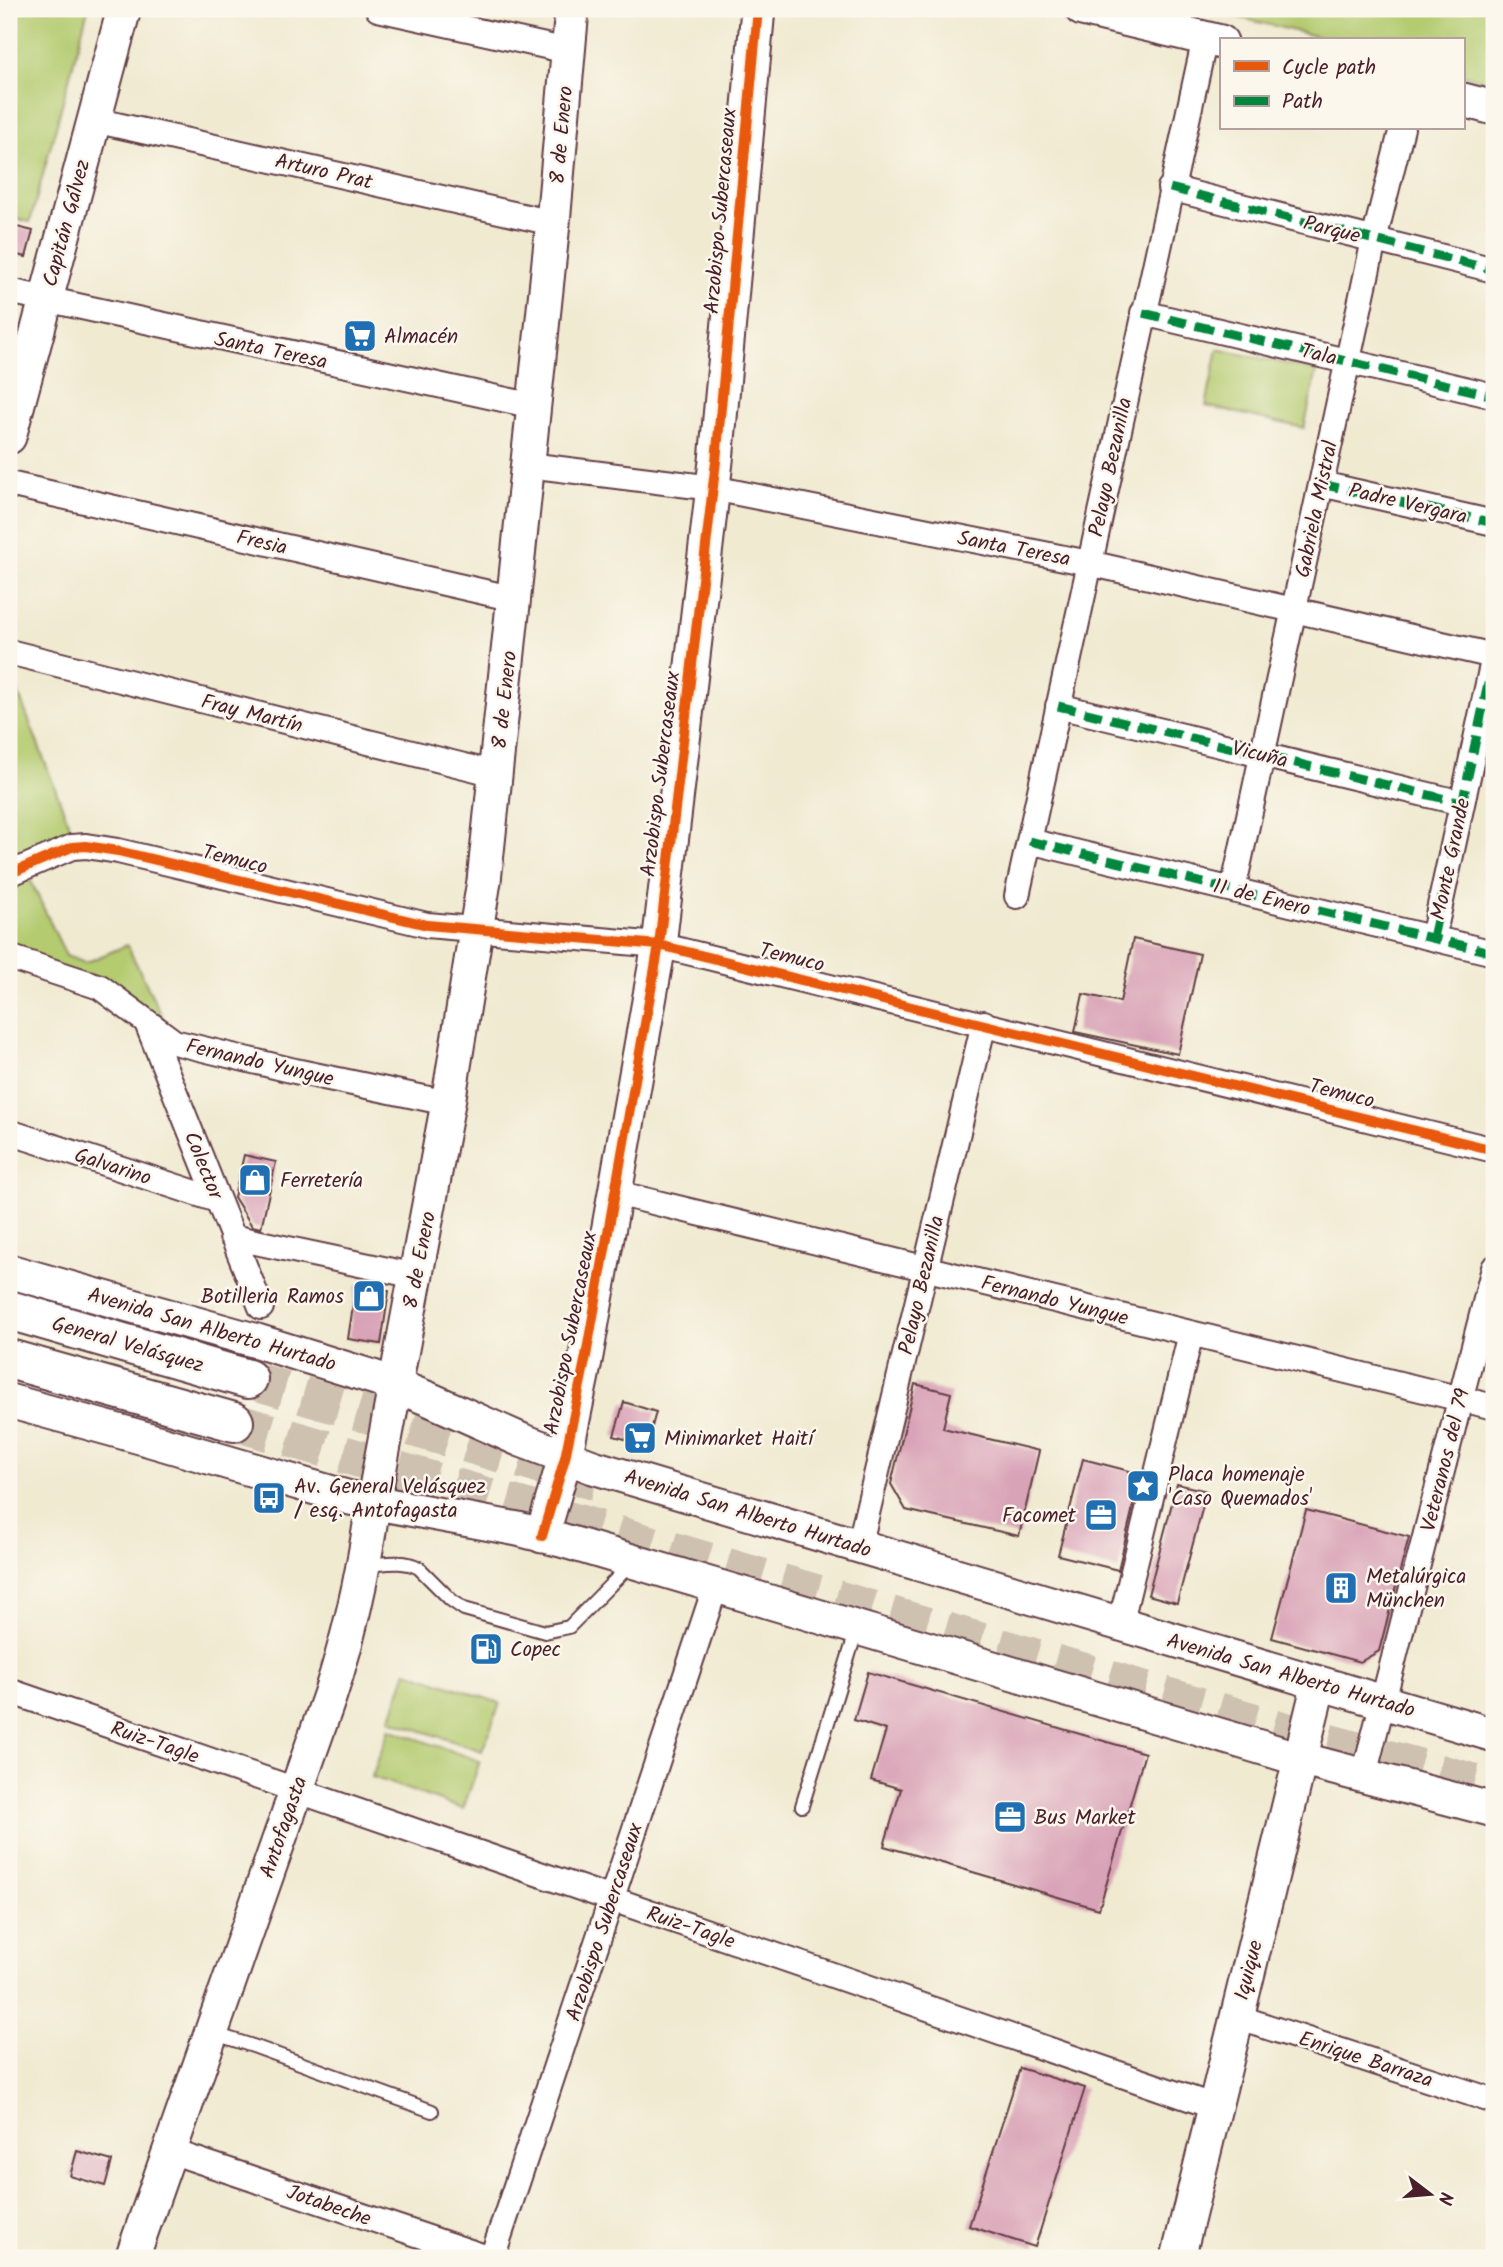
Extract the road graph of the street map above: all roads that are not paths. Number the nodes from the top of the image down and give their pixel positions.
1 (124, 9) edge
2 (378, 9) edge
3 (572, 9) edge
4 (758, 9) edge
5 (1082, 9) edge
6 (1213, 40) edge
7 (568, 51) junction
8 (1464, 100) edge
9 (1494, 108) edge
10 (94, 120) junction
11 (1402, 130) edge
12 (1170, 188) junction
13 (553, 223) junction
14 (1374, 240) junction
15 (1494, 270) edge
16 (9, 292) edge
17 (46, 300) junction
18 (1143, 313) junction
19 (1348, 361) junction
20 (1494, 396) edge
21 (534, 406) junction
22 (9, 437) edge
23 (528, 465) junction
24 (9, 484) edge
25 (1321, 484) junction
26 (713, 488) junction
27 (1494, 523) edge
28 (1089, 563) junction
29 (515, 599) junction
30 (1294, 610) junction
31 (9, 652) edge
32 (1494, 656) edge
33 (1058, 706) junction
34 (1262, 755) junction
35 (496, 774) junction
36 (1462, 803) junction
37 (1029, 841) junction
38 (9, 874) edge
39 (1233, 890) junction
40 (1017, 896) dead end
41 (477, 930) junction
42 (1433, 938) junction
43 (659, 945) junction
44 (1494, 953) edge
45 (9, 957) edge
46 (147, 1023) junction
47 (984, 1023) junction
48 (448, 1103) junction
49 (9, 1132) edge
50 (1494, 1150) edge
51 (616, 1193) junction
52 (217, 1200) junction
53 (232, 1237) junction
54 (925, 1268) junction
55 (1494, 1268) edge
56 (9, 1272) edge
57 (416, 1276) junction
58 (261, 1307) dead end
59 (9, 1310) edge
60 (1191, 1333) junction
61 (9, 1359) edge
62 (248, 1378) tunnel mouth
63 (395, 1385) junction
64 (1461, 1399) junction
65 (9, 1401) edge
66 (1494, 1407) edge
67 (234, 1422) tunnel mouth
68 (565, 1458) junction
69 (373, 1504) junction
70 (415, 1511) junction
71 (542, 1536) junction
72 (859, 1547) junction
73 (634, 1561) junction
74 (365, 1565) junction
75 (716, 1585) junction
76 (1120, 1625) junction
77 (858, 1627) junction
78 (1319, 1683) junction
79 (9, 1691) edge
80 (1383, 1702) junction
81 (1494, 1735) edge
82 (1300, 1759) junction
83 (1364, 1775) junction
84 (296, 1790) junction
85 (802, 1805) dead end
86 (1494, 1810) edge
87 (611, 1899) junction
88 (1237, 2017) junction
89 (211, 2033) junction
90 (1494, 2101) edge
91 (1215, 2108) junction
92 (432, 2111) dead end
93 (170, 2151) junction
94 (132, 2258) edge
95 (490, 2258) edge
96 (1178, 2258) edge

1 - 10 street, Capitán Gálvez
2 - 7 street
3 - 7 street, 8 de Enero
4 - 26 street, Arzobispo Subercaseaux
5 - 6 street
6 - 12 street, Pelayo Bezanilla
7 - 13 street, 8 de Enero
8 - 9 street
10 - 13 street, Arturo Prat
10 - 17 street, Capitán Gálvez
11 - 14 street, Gabriela Mistral
12 - 14 street, Parque
12 - 18 street, Pelayo Bezanilla
13 - 21 street, 8 de Enero
14 - 15 street, Parque
14 - 19 street, Gabriela Mistral
16 - 17 street, Santa Teresa
17 - 21 street, Santa Teresa
17 - 22 street, Capitán Gálvez
18 - 19 street, Tala
18 - 28 street, Pelayo Bezanilla
19 - 20 street, Tala
19 - 25 street, Gabriela Mistral
21 - 23 street, 8 de Enero
23 - 26 street, Santa Teresa
23 - 29 street, 8 de Enero
24 - 29 street, Fresia
25 - 27 street, Padre Vergara
25 - 30 street, Gabriela Mistral
26 - 28 street, Santa Teresa
26 - 43 street, Arzobispo Subercaseaux
28 - 30 street, Santa Teresa
28 - 33 street, Pelayo Bezanilla
29 - 35 street, 8 de Enero
30 - 32 street, Santa Teresa
30 - 34 street, Gabriela Mistral
31 - 35 street, Fray Martín
32 - 36 street, Monte Grande
33 - 34 street, Vicuña
33 - 37 street, Pelayo Bezanilla
34 - 36 street, Vicuña
34 - 39 street, Gabriela Mistral
35 - 41 street, 8 de Enero
36 - 42 street, Monte Grande
37 - 39 street, 11 de Enero
37 - 40 street, Pelayo Bezanilla
38 - 41 street, Temuco
39 - 42 street, 11 de Enero
41 - 43 street, Temuco
41 - 48 street, 8 de Enero
42 - 44 street, 11 de Enero
43 - 47 street, Temuco
43 - 51 street, Arzobispo Subercaseaux
45 - 46 street, Fernando Yungue
46 - 48 street, Fernando Yungue
46 - 52 street, Colector
47 - 50 street, Temuco
47 - 54 street, Pelayo Bezanilla
48 - 57 street, 8 de Enero
49 - 52 street, Galvarino
51 - 54 street, Fernando Yungue
51 - 68 street, Arzobispo Subercaseaux
52 - 53 street, Colector
53 - 57 street
53 - 58 street, Colector
54 - 60 street, Fernando Yungue
54 - 72 street, Pelayo Bezanilla
55 - 64 street, Veteranos del 79
56 - 63 street, Avenida San Alberto Hurtado
57 - 63 street, 8 de Enero
59 - 62 highway, General Velásquez
60 - 64 street, Fernando Yungue
60 - 76 street
61 - 67 highway
63 - 68 street, Avenida San Alberto Hurtado
63 - 69 street, Antofagasta
64 - 66 street, Fernando Yungue
64 - 80 street, Veteranos del 79
65 - 69 street
68 - 71 street, Arzobispo Subercaseaux
68 - 72 street, Avenida San Alberto Hurtado
69 - 70 street
69 - 74 street, Antofagasta
70 - 71 street
70 - 74 street
71 - 73 street
72 - 76 street, Avenida San Alberto Hurtado
73 - 74 lane
73 - 75 street
74 - 84 street, Antofagasta
75 - 77 street
75 - 87 street, Arzobispo Subercaseaux
76 - 78 street, Avenida San Alberto Hurtado
77 - 82 street
77 - 85 lane
78 - 80 street, Avenida San Alberto Hurtado
78 - 82 street, Iquique
79 - 84 street, Ruiz-Tagle
80 - 81 street, Avenida San Alberto Hurtado
80 - 83 street, Veteranos del 79
82 - 83 street
82 - 88 street, Iquique
83 - 86 street
84 - 87 street, Ruiz-Tagle
84 - 89 street, Antofagasta
87 - 91 street, Ruiz-Tagle
87 - 95 street, Arzobispo Subercaseaux
88 - 90 street, Enrique Barraza
88 - 91 street, Iquique
89 - 92 lane
89 - 93 street, Antofagasta
91 - 96 street, Iquique
93 - 94 street, Antofagasta
93 - 95 street, Jotabeche

